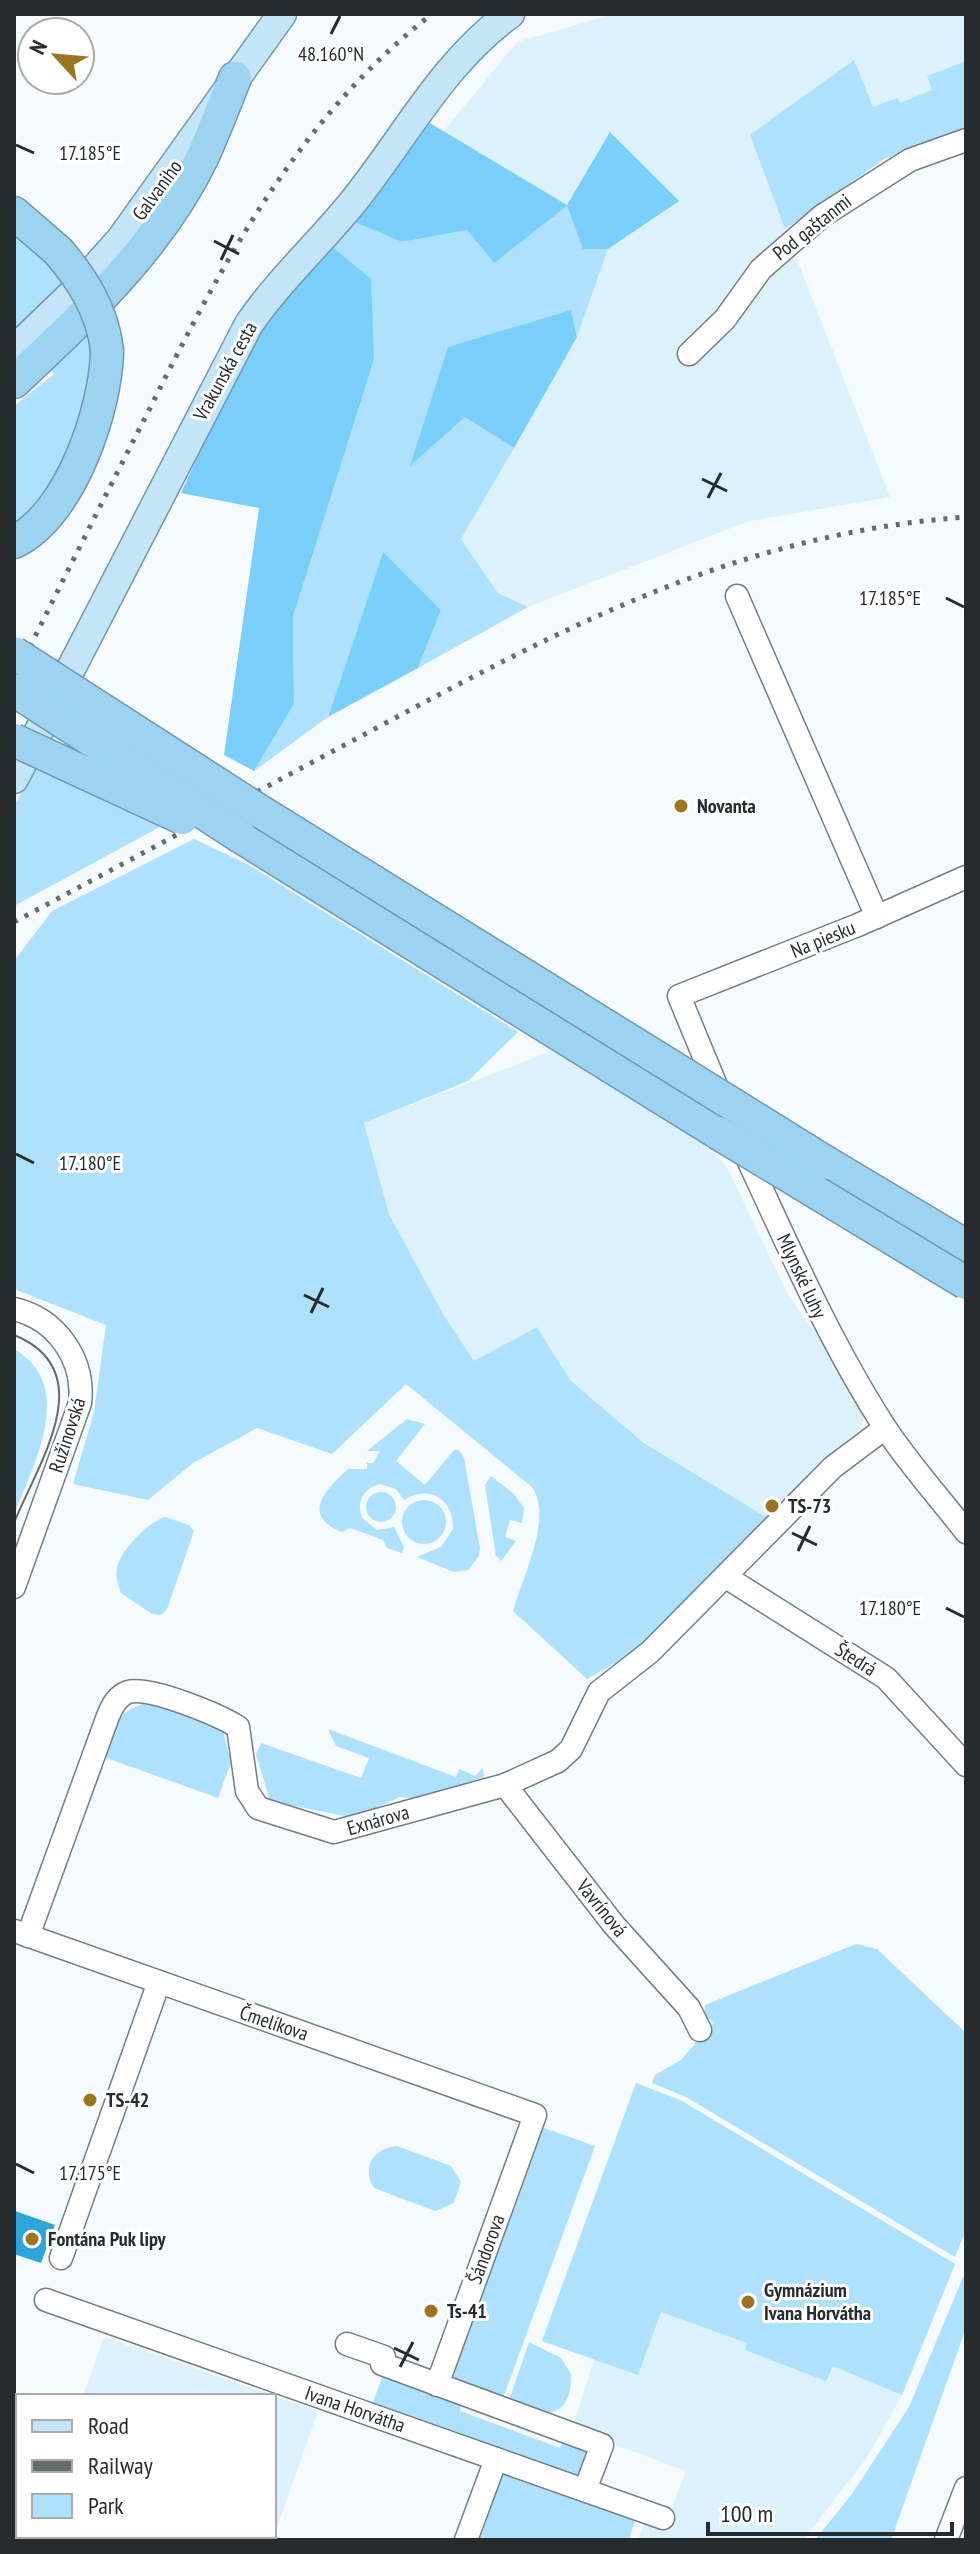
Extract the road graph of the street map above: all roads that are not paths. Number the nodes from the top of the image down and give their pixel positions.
1 (282, 14) edge
2 (510, 14) edge
3 (235, 78) junction
4 (966, 140) edge
5 (14, 213) edge
6 (14, 350) edge
7 (689, 354) dead end
8 (14, 382) edge
9 (14, 542) edge
10 (737, 596) dead end
11 (14, 653) edge
12 (14, 690) edge
13 (14, 740) edge
14 (14, 779) edge
15 (241, 837) junction
16 (966, 877) edge
17 (877, 917) junction
18 (679, 996) joint
19 (966, 1246) edge
20 (966, 1283) edge
21 (14, 1309) edge
22 (885, 1428) junction
23 (966, 1532) edge
24 (726, 1577) junction
25 (14, 1587) edge
26 (966, 1765) edge
27 (505, 1785) junction
28 (21, 1933) edge
29 (159, 1982) junction
30 (700, 2030) dead end
31 (535, 2115) joint
32 (61, 2258) dead end
33 (46, 2300) dead end
34 (347, 2344) dead end
35 (437, 2385) junction
36 (496, 2459) junction
37 (966, 2488) edge
38 (585, 2490) junction
39 (663, 2518) dead end
40 (466, 2540) edge
41 (946, 2540) edge

1 - 3 main road, Galvaniho
2 - 14 main road, Vrakunská cesta
3 - 6 main road, Galvaniho
3 - 8 highway
4 - 7 street, Pod gaštanmi
5 - 9 highway, bridge
10 - 17 street
11 - 19 highway, bridge
12 - 15 highway, bridge
13 - 15 highway, bridge
15 - 20 highway, bridge
16 - 17 street, Na piesku
17 - 18 street, Na piesku
18 - 22 street, Mlynské luhy
21 - 25 street, Ružinovská
22 - 23 street, Mlynské luhy
22 - 24 street
24 - 26 street, Štedrá
24 - 27 street
27 - 28 street, Exnárova
27 - 30 street, Vavrínová
28 - 29 street, Čmelíkova
29 - 31 street, Čmelíkova
29 - 32 street
31 - 35 street, Šándorova
33 - 36 street, Ivana Horvátha
34 - 35 street
35 - 38 street
36 - 38 street, Ivana Horvátha
36 - 40 street
37 - 41 street
38 - 39 street, Ivana Horvátha

